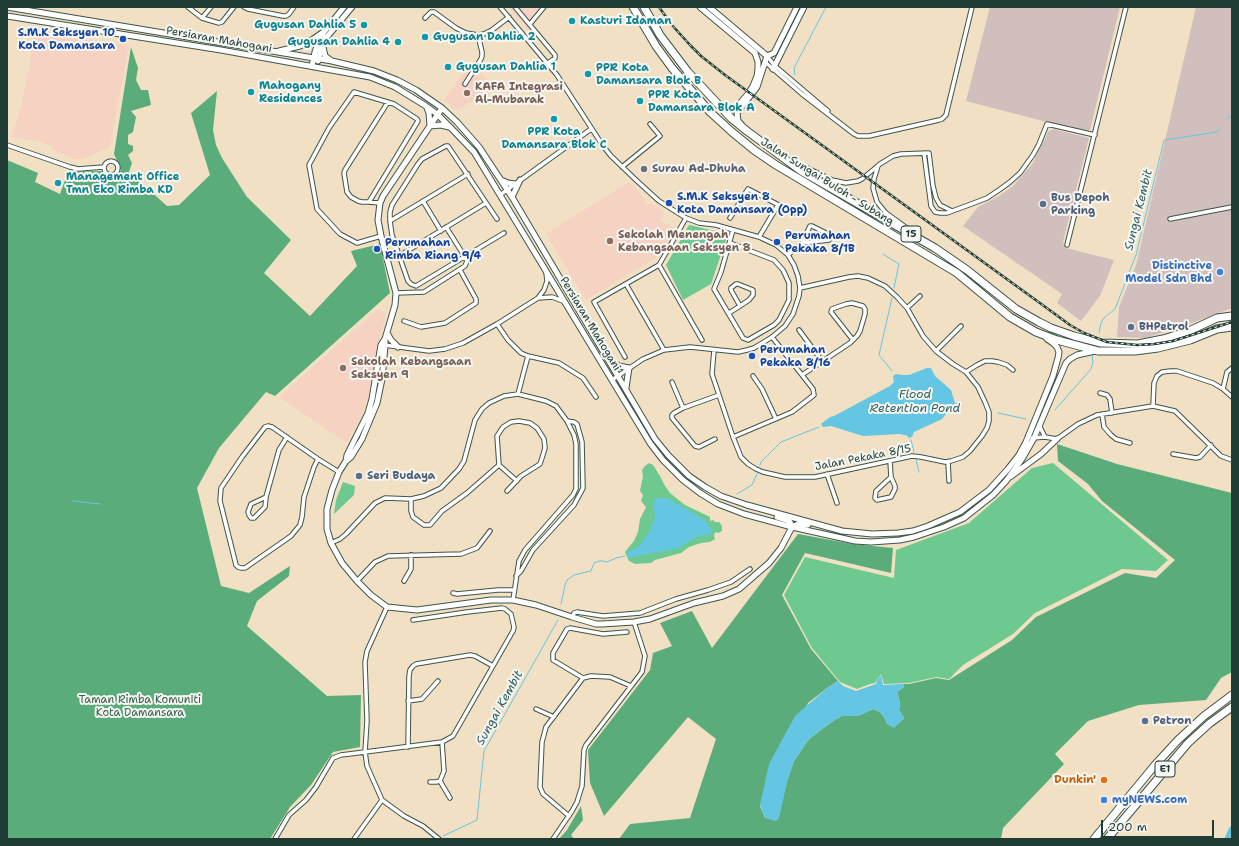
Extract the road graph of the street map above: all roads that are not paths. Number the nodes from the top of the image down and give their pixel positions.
1 (7, 7) edge
2 (188, 7) edge
3 (211, 7) edge
4 (234, 7) edge
5 (294, 7) edge
6 (343, 7) edge
7 (352, 7) edge
8 (500, 7) edge
9 (515, 7) edge
10 (544, 7) edge
11 (633, 7) edge
12 (644, 7) edge
13 (700, 7) edge
14 (709, 7) edge
15 (797, 7) edge
16 (804, 7) edge
17 (972, 7) edge
18 (1126, 7) edge
19 (247, 8) edge
20 (7, 16) edge
21 (202, 18) junction
22 (425, 18) dead end
23 (509, 18) junction
24 (530, 24) junction
25 (324, 32) junction
26 (478, 35) junction
27 (322, 46) junction
28 (276, 52) junction
29 (755, 53) junction
30 (316, 59) junction
31 (766, 59) junction
32 (332, 62) junction
33 (548, 63) junction
34 (315, 66) junction
35 (774, 68) junction
36 (758, 69) junction
37 (465, 84) dead end
38 (388, 102) junction
39 (717, 104) junction
40 (426, 106) junction
41 (442, 108) junction
42 (437, 114) junction
43 (650, 124) dead end
44 (430, 126) junction
45 (450, 127) junction
46 (591, 129) junction
47 (747, 131) junction
48 (1095, 135) junction
49 (7, 144) edge
50 (776, 153) junction
51 (924, 153) junction
52 (880, 164) junction
53 (104, 167) dead end
54 (622, 167) junction
55 (468, 174) junction
56 (500, 180) junction
57 (518, 182) junction
58 (507, 190) junction
59 (500, 195) junction
60 (512, 197) junction
61 (423, 201) junction
62 (369, 202) junction
63 (486, 203) junction
64 (380, 204) junction
65 (778, 204) junction
66 (1232, 207) edge
67 (952, 211) junction
68 (794, 213) dead end
69 (686, 218) junction
70 (730, 218) dead end
71 (497, 219) dead end
72 (1170, 219) dead end
73 (390, 221) junction
74 (446, 227) junction
75 (733, 230) junction
76 (440, 231) junction
77 (504, 233) dead end
78 (381, 236) junction
79 (759, 237) junction
80 (730, 243) junction
81 (802, 244) junction
82 (1067, 245) dead end
83 (935, 248) junction
84 (788, 255) junction
85 (399, 256) junction
86 (465, 257) junction
87 (659, 265) junction
88 (460, 270) junction
89 (546, 271) junction
90 (626, 284) junction
91 (800, 288) junction
92 (396, 293) junction
93 (920, 296) dead end
94 (538, 298) junction
95 (565, 302) junction
96 (740, 306) junction
97 (907, 308) junction
98 (729, 314) junction
99 (1232, 316) edge
100 (404, 321) dead end
101 (497, 324) junction
102 (961, 326) dead end
103 (1232, 327) edge
104 (799, 330) dead end
105 (1036, 332) junction
106 (387, 333) junction
107 (772, 337) junction
108 (702, 340) dead end
109 (853, 340) junction
110 (383, 345) junction
111 (396, 347) junction
112 (664, 350) junction
113 (714, 350) junction
114 (936, 351) junction
115 (1098, 351) junction
116 (384, 356) junction
117 (528, 356) junction
118 (625, 357) dead end
119 (609, 361) junction
120 (822, 361) junction
121 (629, 368) junction
122 (1232, 368) edge
123 (1013, 370) dead end
124 (966, 372) junction
125 (802, 375) junction
126 (618, 376) junction
127 (753, 376) dead end
128 (612, 380) junction
129 (672, 382) dead end
130 (626, 388) junction
131 (1224, 389) junction
132 (1100, 393) dead end
133 (518, 394) junction
134 (719, 395) junction
135 (1232, 396) edge
136 (596, 397) dead end
137 (1153, 406) junction
138 (683, 408) junction
139 (1112, 413) junction
140 (1102, 414) junction
141 (776, 419) junction
142 (567, 421) junction
143 (1039, 425) junction
144 (733, 436) junction
145 (287, 437) junction
146 (359, 437) junction
147 (1045, 437) junction
148 (1034, 438) junction
149 (715, 439) dead end
150 (1057, 439) junction
151 (1026, 442) junction
152 (1130, 443) dead end
153 (1211, 446) junction
154 (1173, 454) dead end
155 (318, 459) junction
156 (1232, 460) edge
157 (890, 461) junction
158 (948, 462) junction
159 (499, 465) junction
160 (339, 472) junction
161 (827, 474) junction
162 (891, 477) junction
163 (517, 481) junction
164 (949, 481) dead end
165 (1006, 481) junction
166 (507, 491) dead end
167 (266, 497) junction
168 (411, 499) junction
169 (837, 503) dead end
170 (747, 505) junction
171 (773, 522) junction
172 (792, 527) junction
173 (826, 527) junction
174 (490, 531) dead end
175 (810, 531) junction
176 (786, 540) junction
177 (331, 543) junction
178 (412, 555) junction
179 (750, 570) dead end
180 (516, 576) junction
181 (357, 581) junction
182 (404, 581) dead end
183 (514, 590) junction
184 (708, 590) junction
185 (453, 593) dead end
186 (710, 599) junction
187 (513, 600) junction
188 (386, 609) junction
189 (572, 617) junction
190 (414, 620) dead end
191 (634, 622) junction
192 (627, 632) dead end
193 (493, 666) junction
194 (582, 678) junction
195 (438, 681) dead end
196 (631, 686) junction
197 (1232, 695) edge
198 (408, 700) junction
199 (1232, 707) edge
200 (536, 708) dead end
201 (554, 717) junction
202 (442, 742) junction
203 (408, 747) junction
204 (365, 752) junction
205 (440, 780) junction
206 (430, 782) dead end
207 (450, 798) dead end
208 (382, 800) junction
209 (569, 816) junction
210 (275, 839) edge
211 (354, 839) edge
212 (439, 839) edge
213 (553, 839) edge
214 (1094, 839) edge
215 (1107, 839) edge

1 - 28 main road, Persiaran Mahogani
2 - 21 street
3 - 21 street
4 - 21 street
5 - 19 street
6 - 25 main road
7 - 27 main road
8 - 23 street
9 - 24 street
10 - 24 street
11 - 105 highway, Jalan Sungai Buloh - Subang / 15
12 - 39 highway, Jalan Sungai Buloh - Subang / 15
13 - 29 main road
14 - 31 main road
15 - 31 main road
16 - 35 main road
17 - 35 street
18 - 48 street
20 - 34 main road, Persiaran Mahogani
22 - 26 street
23 - 26 street
23 - 33 street
24 - 33 street
25 - 28 main road
25 - 30 main road
26 - 37 street
27 - 30 main road
27 - 32 main road
28 - 30 main road, Persiaran Mahogani
29 - 31 main road
29 - 36 main road
30 - 32 main road, Persiaran Mahogani
30 - 34 main road
31 - 35 street
31 - 36 main road
31 - 47 main road
32 - 41 main road, Persiaran Mahogani
33 - 46 street
34 - 40 main road, Persiaran Mahogani
36 - 39 main road
38 - 62 street
38 - 62 street
38 - 78 street
39 - 47 highway, Jalan Sungai Buloh - Subang / 15
40 - 42 main road, Persiaran Mahogani
40 - 44 main road
41 - 42 main road
41 - 56 main road, Persiaran Mahogani
42 - 44 main road
42 - 45 main road, Persiaran Mahogani
43 - 54 street
44 - 45 main road
44 - 64 main road
45 - 59 main road, Persiaran Mahogani
46 - 54 street
46 - 57 street
47 - 50 highway, Jalan Sungai Buloh - Subang / 15
48 - 67 street
48 - 82 street
49 - 53 street
50 - 52 street
50 - 83 highway, Jalan Sungai Buloh - Subang / 15
51 - 52 street
51 - 67 street
51 - 67 street
52 - 83 street
54 - 69 street
55 - 61 street
55 - 63 street
55 - 73 street
56 - 57 main road
56 - 58 main road, Persiaran Mahogani
57 - 58 street
57 - 60 main road
58 - 59 street
58 - 60 main road, Persiaran Mahogani
59 - 89 main road, Persiaran Mahogani
60 - 119 main road, Persiaran Mahogani
61 - 73 street
61 - 76 street
62 - 64 street
63 - 71 street
63 - 74 street
64 - 78 main road
65 - 68 street
65 - 70 street
65 - 79 street
66 - 72 street
69 - 75 street
69 - 87 street
73 - 85 street
74 - 76 street
74 - 86 street
75 - 79 street
75 - 80 street
76 - 85 street
77 - 86 street
78 - 92 main road
79 - 84 street
80 - 98 street
80 - 98 street
81 - 81 street
81 - 84 street
83 - 99 highway, Jalan Sungai Buloh - Subang / 15
84 - 91 street
85 - 86 street
86 - 88 street
87 - 90 street
87 - 108 street
88 - 92 street
88 - 100 street
89 - 94 street
89 - 95 main road, Persiaran Mahogani
90 - 112 street
90 - 118 street
91 - 97 street
91 - 107 street
92 - 106 main road
93 - 97 street
94 - 95 street
94 - 101 street
95 - 128 main road, Persiaran Mahogani
96 - 96 street
96 - 98 street
97 - 114 street
101 - 111 street
101 - 117 street
102 - 114 street
103 - 115 highway, Jalan Sungai Buloh - Subang / 15
104 - 120 street
105 - 115 highway, Jalan Sungai Buloh - Subang / 15
105 - 151 main road, Persiaran Mahogani
106 - 110 main road
106 - 111 main road
107 - 113 street
107 - 125 street
109 - 109 street
109 - 120 street
110 - 111 street
110 - 116 main road
110 - 146 main road
111 - 116 main road
112 - 113 street
112 - 121 street
113 - 134 street, Jalan Pekaka 8/15
114 - 124 street
115 - 143 main road, Persiaran Mahogani
116 - 146 main road
117 - 133 street
117 - 136 street
119 - 121 main road
119 - 126 main road, Persiaran Mahogani
120 - 125 street
121 - 126 street
121 - 130 main road
122 - 131 street
123 - 124 street
124 - 158 street
125 - 141 street
126 - 128 street
126 - 130 main road, Persiaran Mahogani
127 - 141 street
128 - 171 main road, Persiaran Mahogani
129 - 138 street
130 - 170 main road, Persiaran Mahogani
131 - 135 street
131 - 137 street
132 - 139 street
133 - 142 street
133 - 168 street
134 - 138 street
134 - 144 street, Jalan Pekaka 8/15
137 - 139 street
137 - 153 street
138 - 149 street
139 - 140 street
140 - 150 street
140 - 152 street
141 - 144 street
142 - 180 street
142 - 180 street
143 - 147 street
143 - 148 main road, Persiaran Mahogani
144 - 161 street, Jalan Pekaka 8/15
145 - 155 street
145 - 155 street
145 - 167 street
146 - 160 main road
147 - 148 street
147 - 150 street
148 - 151 street
148 - 165 main road, Persiaran Mahogani
150 - 165 main road
151 - 173 main road, Persiaran Mahogani
153 - 154 street
153 - 156 street
155 - 160 street
157 - 158 street, Jalan Pekaka 8/15
157 - 161 street, Jalan Pekaka 8/15
157 - 162 street
158 - 164 street
159 - 163 street
159 - 163 street
159 - 168 street
160 - 177 main road
161 - 169 street
162 - 162 street
163 - 166 street
165 - 175 main road, Persiaran Mahogani
167 - 167 street
168 - 177 street
170 - 172 main road
170 - 173 main road, Persiaran Mahogani
171 - 172 main road, Persiaran Mahogani
171 - 176 main road
172 - 173 main road
172 - 175 main road, Persiaran Mahogani
172 - 176 main road
174 - 178 street
175 - 176 main road
176 - 186 main road
177 - 181 main road
178 - 181 street
178 - 182 street
179 - 184 street
180 - 183 street
181 - 188 main road
183 - 185 street
183 - 187 street
184 - 186 street
184 - 189 street
186 - 191 main road
187 - 188 main road
187 - 189 main road
188 - 204 street
189 - 191 main road
190 - 193 street
191 - 196 street
192 - 194 street
193 - 198 street
193 - 202 street
194 - 196 street
194 - 201 street
195 - 198 street
196 - 209 street
197 - 214 highway, E1
198 - 203 street
199 - 215 highway, E1
200 - 201 street
201 - 209 street
202 - 203 street
202 - 205 street
203 - 204 street
204 - 208 street
204 - 210 street
205 - 206 street
205 - 207 street
208 - 211 street
208 - 212 street
209 - 213 street

